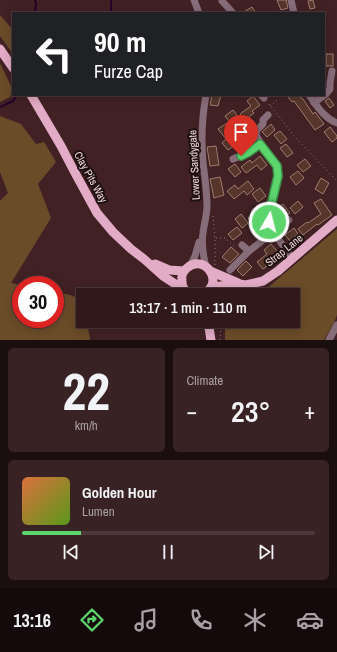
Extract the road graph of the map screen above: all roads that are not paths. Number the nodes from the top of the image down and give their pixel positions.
1 (194, 0) edge
2 (292, 0) edge
3 (222, 1) dead end
4 (199, 12) edge
5 (232, 12) edge
6 (294, 12) edge
7 (0, 49) edge
8 (12, 67) edge
9 (332, 71) dead end
10 (325, 95) edge
11 (32, 96) edge
12 (206, 96) edge
13 (310, 96) edge
14 (323, 96) edge
15 (314, 102) junction
16 (268, 115) dead end
17 (337, 123) edge
18 (241, 130) dead end
19 (259, 145) junction
20 (233, 159) dead end
21 (289, 220) dead end
22 (337, 220) edge
23 (273, 232) junction
24 (202, 234) junction
25 (242, 245) road end
26 (249, 251) junction
27 (144, 259) junction
28 (293, 259) junction
29 (187, 268) junction
30 (208, 269) junction
31 (230, 270) dead end
32 (239, 284) junction
33 (182, 288) edge
34 (184, 288) edge
35 (209, 288) edge
36 (222, 288) edge
37 (337, 325) edge
38 (209, 328) edge
39 (211, 340) edge
40 (329, 340) edge

1 - 4 street
2 - 6 street
3 - 5 street
7 - 8 main road
9 - 10 street
11 - 27 main road, Clay Pits Way
12 - 24 street, Lower Sandygate
13 - 15 street
14 - 15 street
15 - 17 street
16 - 19 street
18 - 19 street
19 - 20 street
19 - 23 street
21 - 23 street
22 - 28 main road, Strap Lane
23 - 26 street
23 - 28 street
24 - 29 street, Lower Sandygate
24 - 30 street, Lower Sandygate
25 - 26 street
26 - 31 street
27 - 29 main road, Clay Pits Way
27 - 33 main road, Clay Pits Way
28 - 32 main road, Strap Lane
29 - 30 main road, Clay Pits Way
29 - 34 main road
30 - 32 main road
30 - 35 main road
32 - 36 main road, Strap Lane
37 - 40 street
38 - 39 main road

